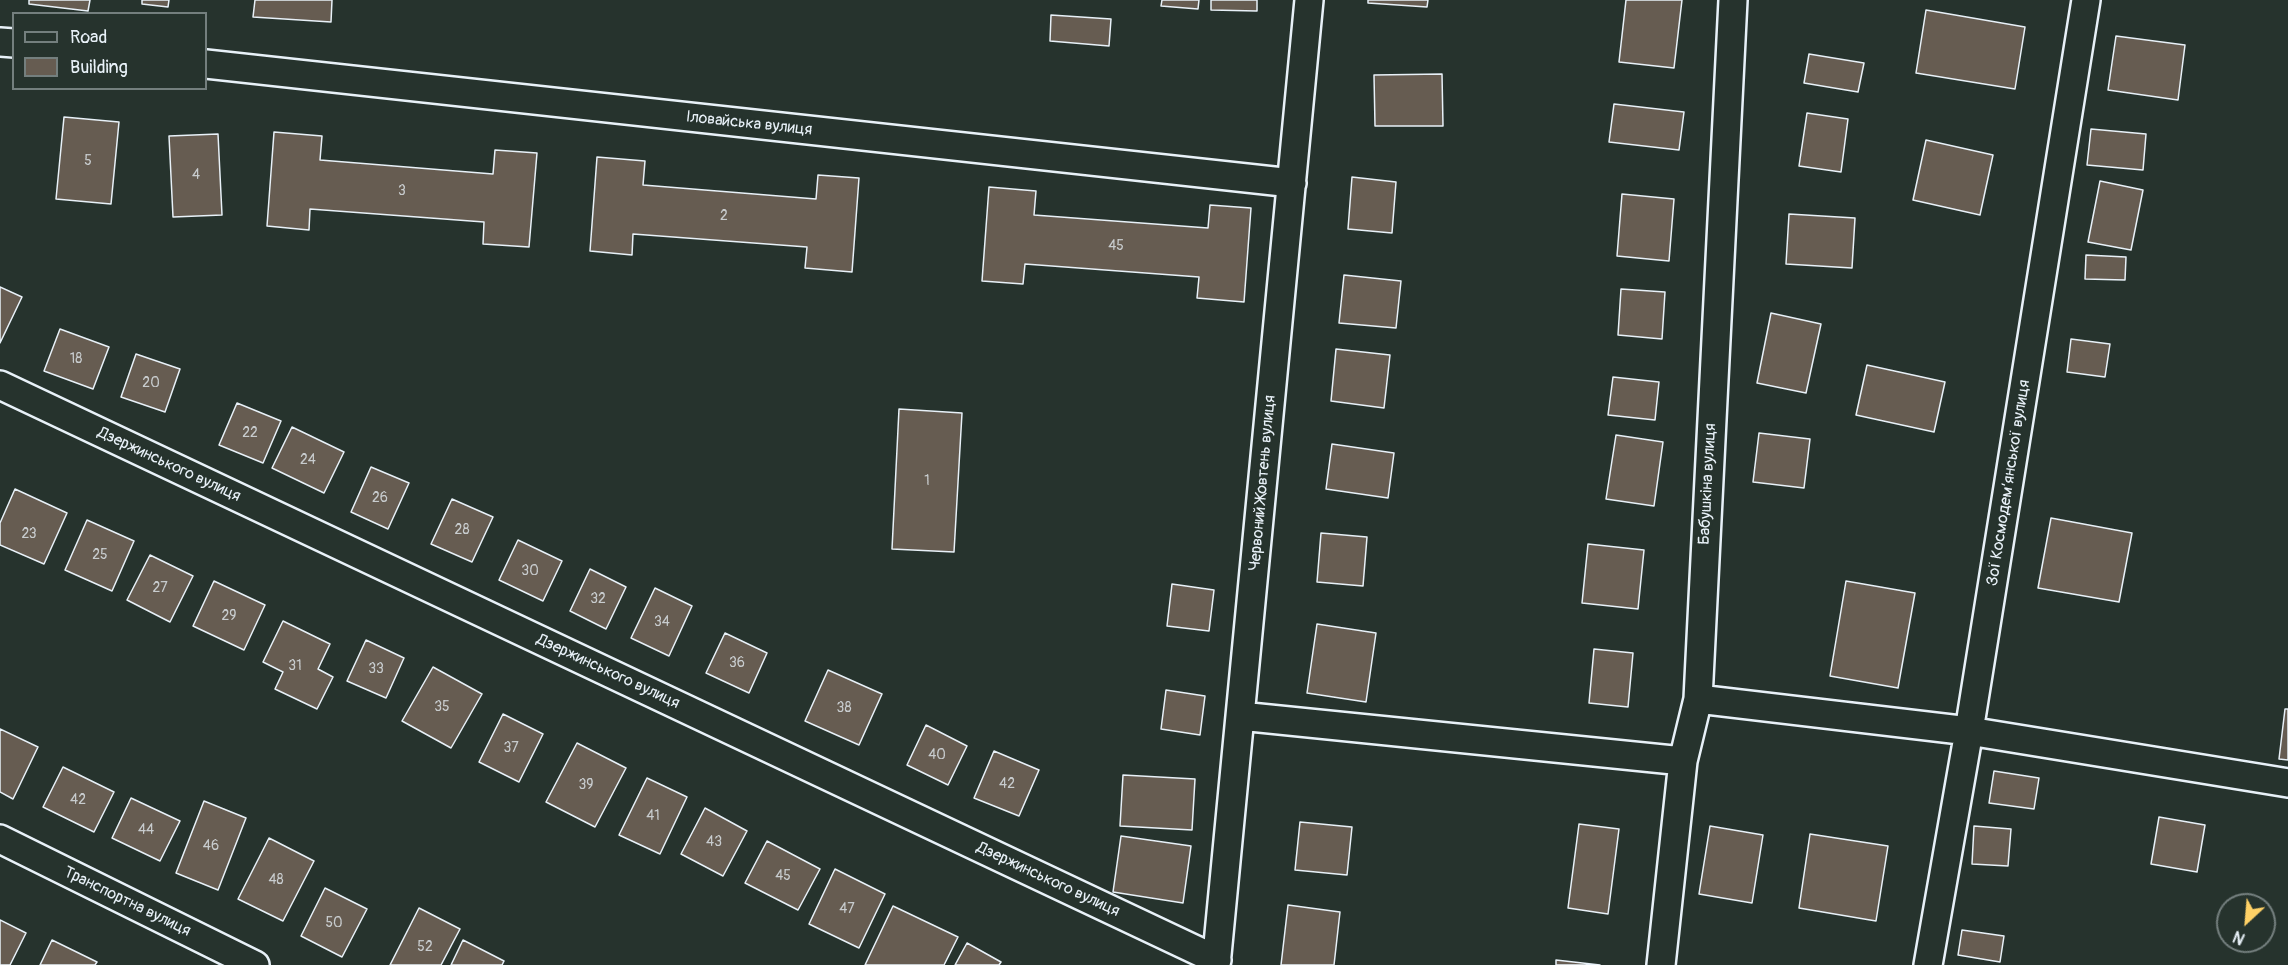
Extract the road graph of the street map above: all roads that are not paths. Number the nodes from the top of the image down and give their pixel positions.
1 (1309, 0) edge
2 (1732, 0) edge
3 (2086, 0) edge
4 (207, 64) edge
5 (1292, 183) junction
6 (0, 385) edge
7 (1698, 699) junction
8 (1240, 716) junction
9 (1969, 731) junction
10 (1683, 762) junction
11 (2288, 783) edge
12 (0, 839) edge
13 (1216, 962) edge
14 (255, 965) edge
15 (1661, 965) edge
16 (1928, 965) edge

1 - 5 street, Червоний Жовтень вулиця
2 - 7 street, Бабушкіна вулиця
3 - 9 street, Зої Космодем’янської вулиця
4 - 5 street, Іловайська вулиця
5 - 8 street, Червоний Жовтень вулиця
6 - 13 street, Дзержинського вулиця
7 - 9 street
7 - 10 street, Бабушкіна вулиця
8 - 10 street
8 - 13 street, Червоний Жовтень вулиця
9 - 11 street
9 - 16 street, Зої Космодем’янської вулиця
10 - 15 street, Бабушкіна вулиця
12 - 14 street, Транспортна вулиця

